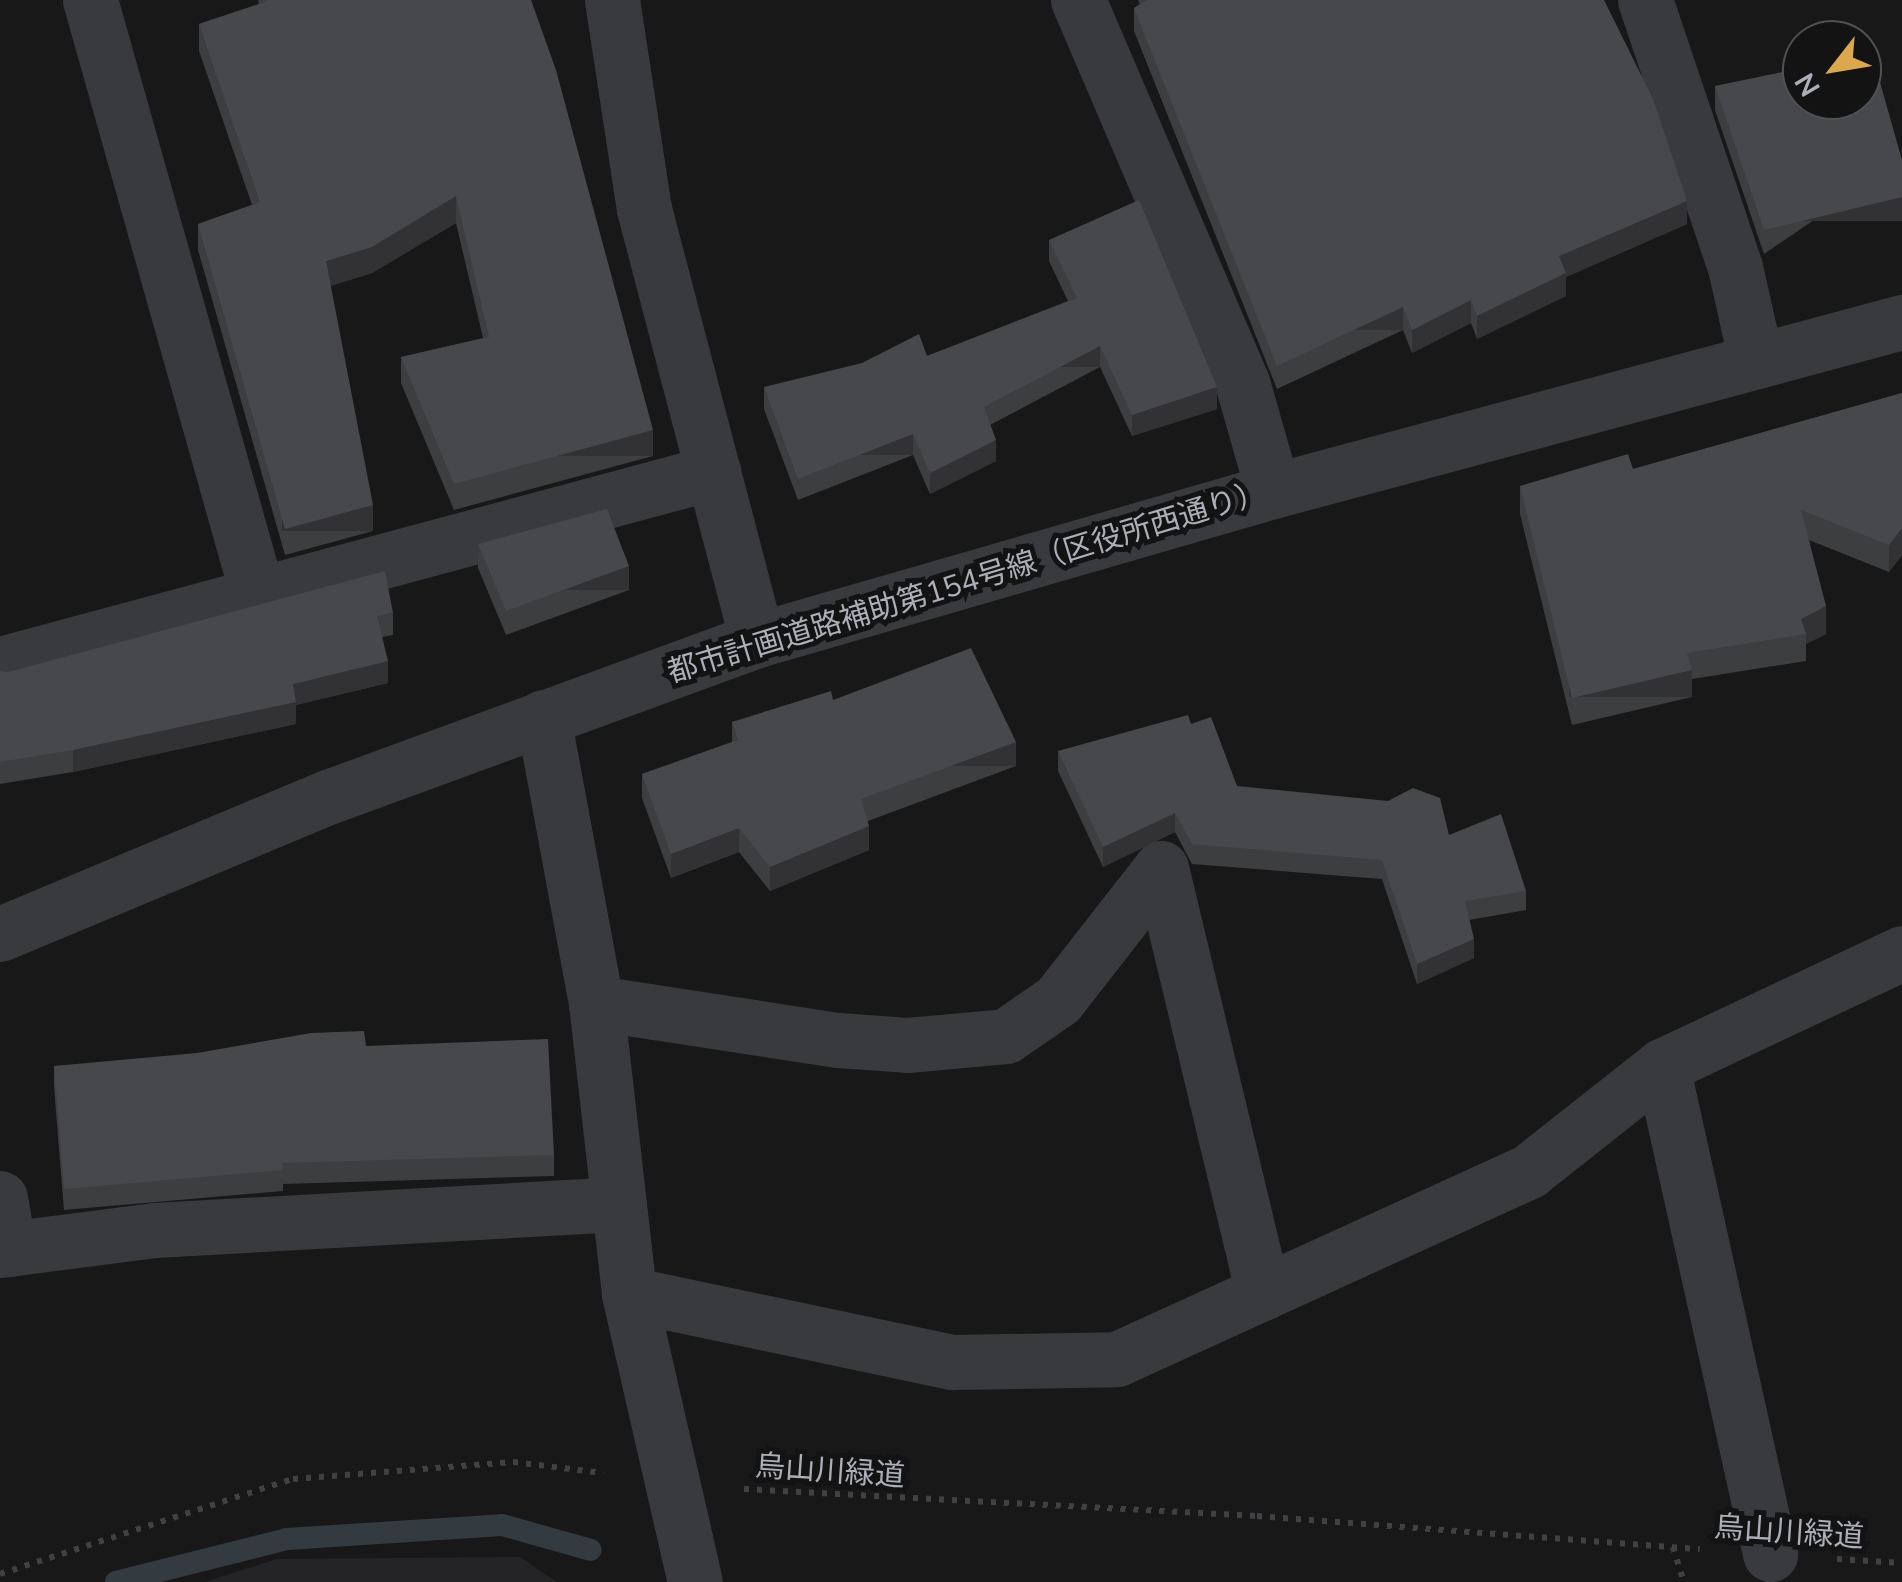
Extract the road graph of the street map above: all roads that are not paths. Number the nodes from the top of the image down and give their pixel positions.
1 (90, 0) edge
2 (612, 0) edge
3 (1078, 0) edge
4 (1645, 0) edge
5 (1902, 322) edge
6 (1756, 361) junction
7 (714, 472) junction
8 (1272, 491) junction
9 (258, 596) junction
10 (757, 640) junction
11 (0, 664) edge
12 (543, 716) junction
13 (0, 934) edge
14 (1902, 953) edge
15 (596, 1003) junction
16 (1662, 1066) junction
17 (616, 1204) junction
18 (3, 1233) edge
19 (1263, 1292) junction
20 (629, 1294) junction
21 (1770, 1554) road end
22 (695, 1582) edge

1 - 9 street
2 - 7 street
3 - 8 street
4 - 6 street
5 - 6 street, 都市計画道路補助第154号線（区役所西通り）
6 - 8 street, 都市計画道路補助第154号線（区役所西通り）
7 - 9 street
7 - 10 street
8 - 10 street, 都市計画道路補助第154号線（区役所西通り）
9 - 11 street
10 - 12 street, 都市計画道路補助第154号線（区役所西通り）
12 - 13 street, 都市計画道路補助第154号線（区役所西通り）
12 - 15 street
14 - 16 street
15 - 17 street
15 - 19 street
16 - 19 street
16 - 21 street
17 - 18 street
17 - 20 street
19 - 20 street
20 - 22 street

